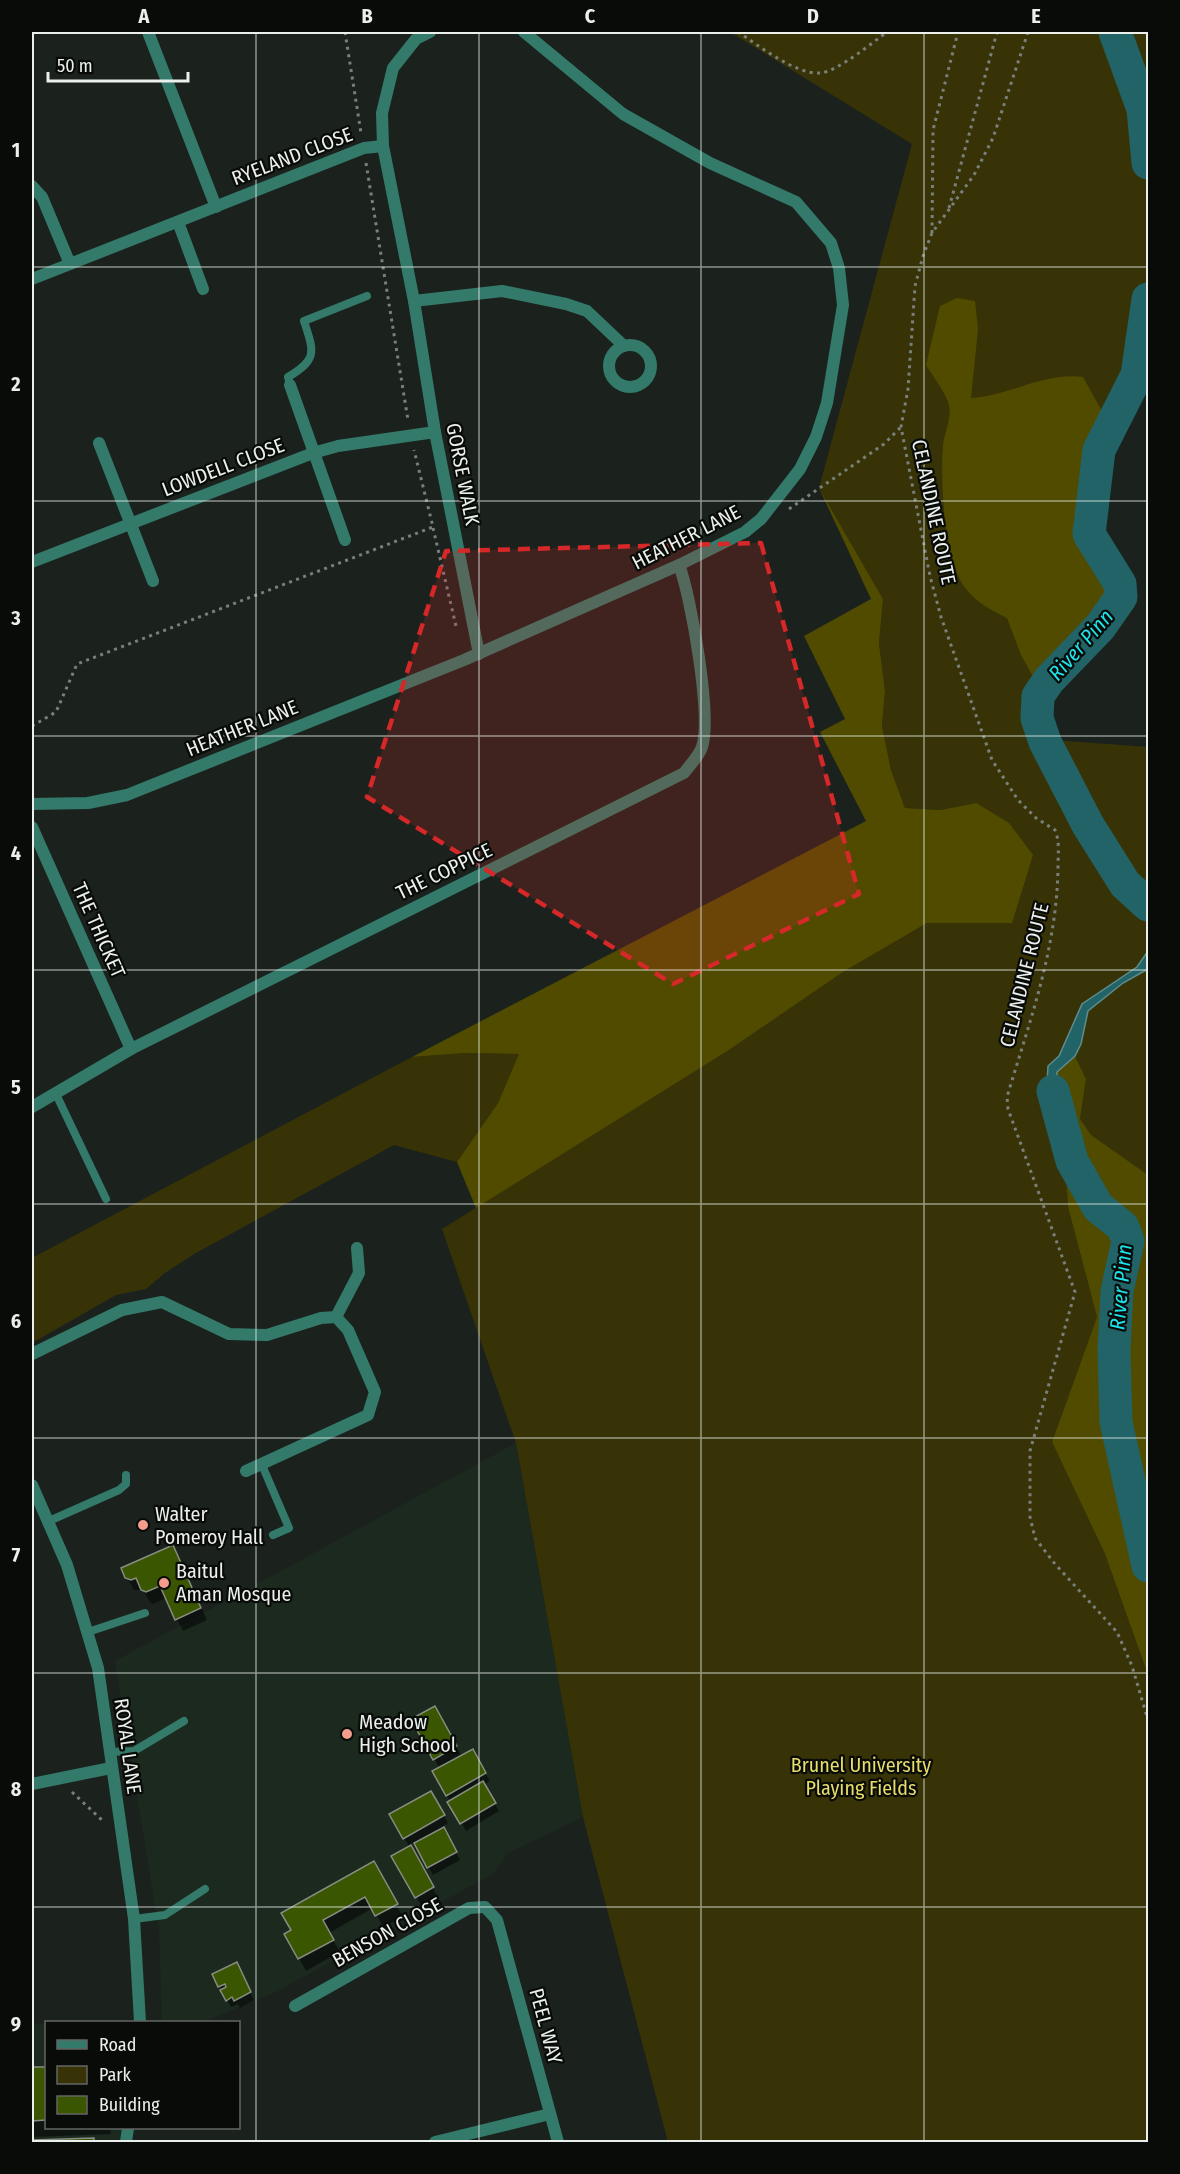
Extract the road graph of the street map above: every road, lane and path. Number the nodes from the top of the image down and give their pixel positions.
1 (148, 32) edge
2 (430, 32) edge
3 (524, 32) edge
4 (738, 32) edge
5 (887, 32) edge
6 (958, 32) edge
7 (997, 32) edge
8 (1028, 32) edge
9 (383, 146) junction
10 (32, 186) edge
11 (216, 207) junction
12 (948, 210) junction
13 (178, 222) junction
14 (932, 233) junction
15 (70, 264) junction
16 (32, 279) edge
17 (202, 290) dead end
18 (367, 296) dead end
19 (414, 301) junction
20 (624, 346) dead end
21 (290, 385) joint
22 (901, 427) junction
23 (435, 432) junction
24 (99, 443) dead end
25 (313, 453) junction
26 (819, 488) dead end
27 (131, 523) junction
28 (433, 527) dead end
29 (345, 540) dead end
30 (32, 562) edge
31 (679, 565) junction
32 (153, 581) dead end
33 (456, 627) dead end
34 (479, 654) junction
35 (32, 804) edge
36 (32, 826) edge
37 (131, 1049) junction
38 (56, 1092) junction
39 (32, 1107) edge
40 (106, 1199) dead end
41 (357, 1248) dead end
42 (336, 1317) junction
43 (32, 1354) edge
44 (262, 1465) junction
45 (246, 1471) dead end
46 (126, 1475) dead end
47 (32, 1485) edge
48 (49, 1521) junction
49 (273, 1536) dead end
50 (145, 1613) dead end
51 (88, 1632) junction
52 (1149, 1720) edge
53 (184, 1721) dead end
54 (109, 1752) junction
55 (111, 1768) junction
56 (57, 1779) junction
57 (32, 1784) edge
58 (122, 1838) junction
59 (205, 1888) dead end
60 (134, 1919) junction
61 (497, 1920) joint
62 (295, 2006) dead end
63 (140, 2021) edge
64 (550, 2114) junction
65 (435, 2142) edge
66 (558, 2142) edge

1 - 11 street, RYELAND CLOSE
2 - 9 street, GORSE WALK
3 - 31 street, HEATHER LANE
4 - 5 path
6 - 14 path
7 - 12 path
8 - 12 path, CELANDINE ROUTE
9 - 11 street, RYELAND CLOSE
9 - 19 street, GORSE WALK
10 - 15 street
11 - 13 street, RYELAND CLOSE
12 - 14 path, CELANDINE ROUTE
13 - 15 street, RYELAND CLOSE
13 - 17 street
14 - 22 path, CELANDINE ROUTE
15 - 16 street, RYELAND CLOSE
18 - 21 lane
19 - 20 street
19 - 23 street, GORSE WALK
21 - 25 street
22 - 26 path
22 - 52 path, CELANDINE ROUTE
23 - 25 street, LOWDELL CLOSE
23 - 34 street, GORSE WALK
24 - 27 street
25 - 27 street, LOWDELL CLOSE
25 - 29 street
27 - 30 street, LOWDELL CLOSE
27 - 32 street
28 - 33 path
31 - 34 street, HEATHER LANE
31 - 37 street, THE COPPICE
34 - 35 street, HEATHER LANE
36 - 37 street, THE THICKET
37 - 38 street, THE COPPICE
38 - 39 street, THE COPPICE
38 - 40 lane
41 - 42 street
42 - 43 street
42 - 44 street
44 - 45 street
44 - 49 lane
46 - 48 lane
47 - 48 street, ROYAL LANE
48 - 51 street, ROYAL LANE
50 - 51 lane
51 - 54 street, ROYAL LANE
53 - 54 lane
54 - 55 street, ROYAL LANE
55 - 56 street
55 - 58 street, ROYAL LANE
56 - 57 street
56 - 58 path
58 - 60 street, ROYAL LANE
59 - 60 lane
60 - 63 street, ROYAL LANE
61 - 62 street, BENSON CLOSE
61 - 64 street, PEEL WAY
64 - 65 street
64 - 66 street, PEEL WAY

